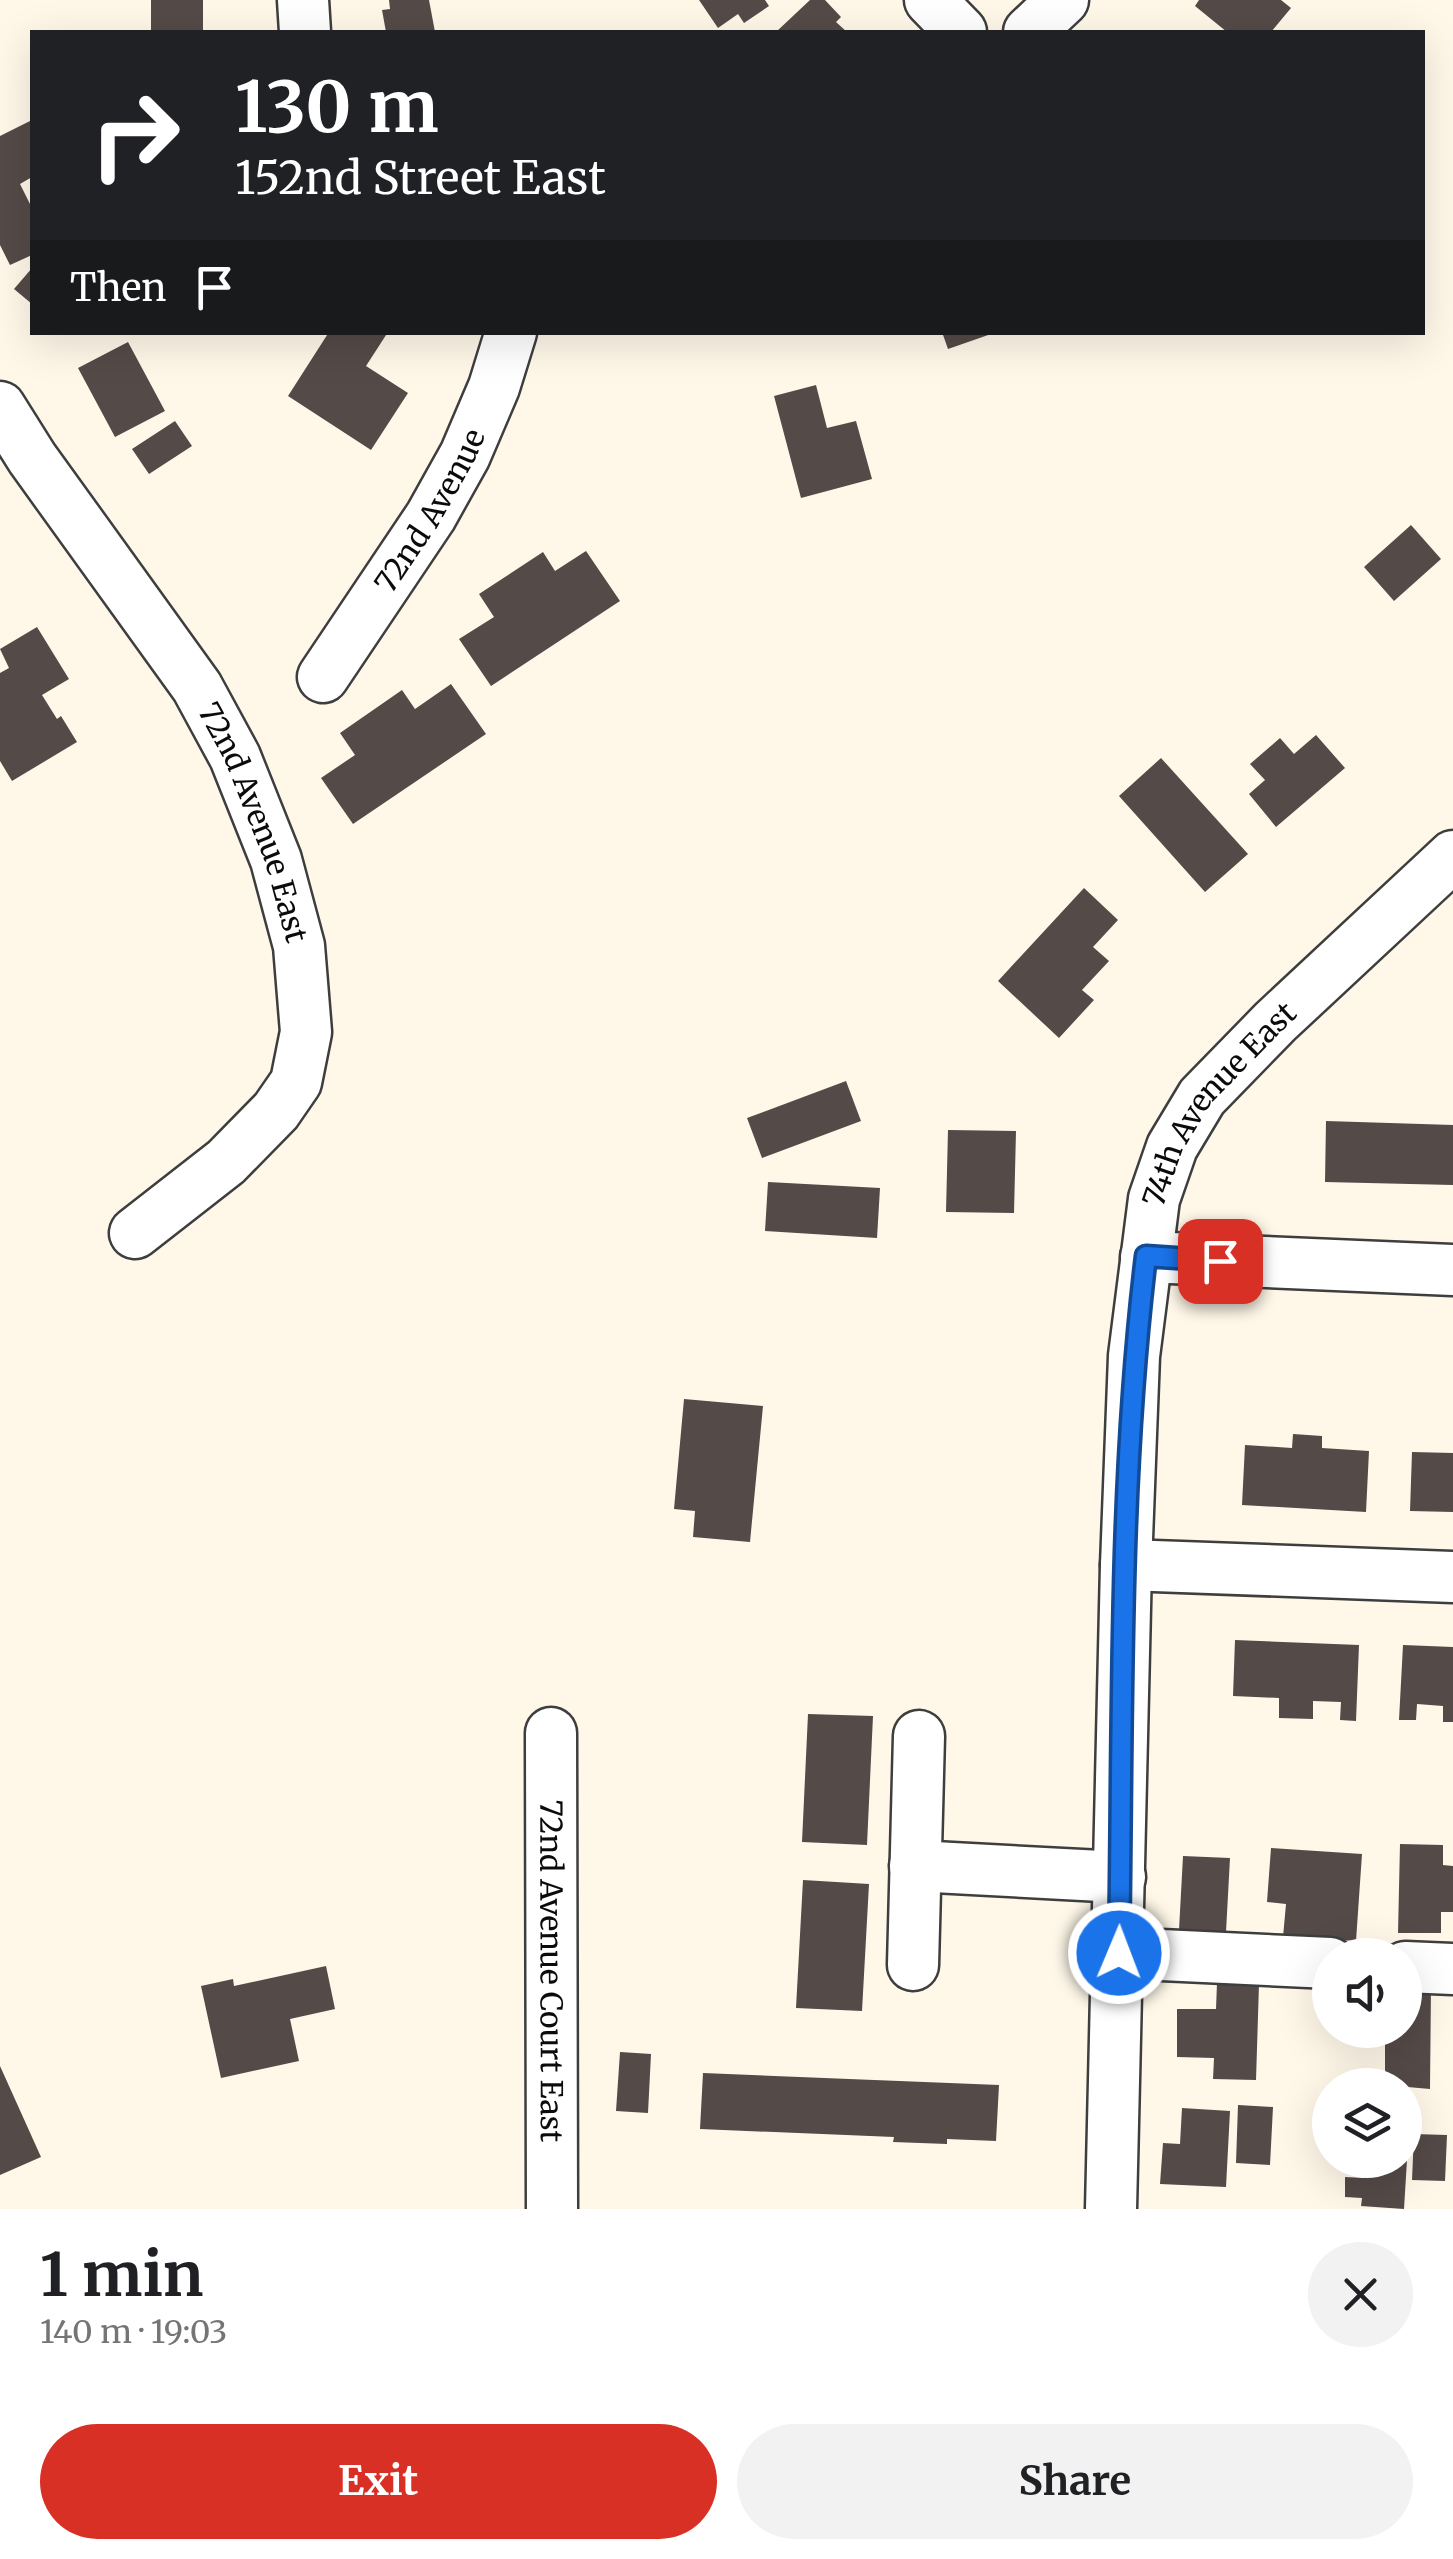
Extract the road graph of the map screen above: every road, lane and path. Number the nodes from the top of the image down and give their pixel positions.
1 (304, 0) edge
2 (930, 0) edge
3 (1063, 0) edge
4 (305, 30) edge
5 (959, 30) edge
6 (1031, 30) edge
7 (510, 335) edge
8 (0, 407) edge
9 (323, 677) dead end
10 (1453, 856) edge
11 (135, 1233) dead end
12 (1146, 1256) junction
13 (1453, 1270) edge
14 (1126, 1565) junction
15 (1453, 1577) edge
16 (551, 1734) dead end
17 (918, 1736) dead end
18 (915, 1866) junction
19 (1120, 1877) junction
20 (1119, 1953) junction
21 (1312, 1962) edge
22 (913, 1964) dead end
23 (1422, 1968) edge
24 (1453, 1969) edge
25 (552, 2209) edge
26 (1110, 2209) edge

1 - 4 street
2 - 5 street
3 - 6 street
7 - 9 street, 72nd Avenue
8 - 11 street, 72nd Avenue East
10 - 12 street, 74th Avenue East
12 - 13 street
12 - 14 street, 74th Avenue East
14 - 15 street
14 - 19 street, 74th Avenue East
16 - 25 street, 72nd Avenue Court East
17 - 18 street
18 - 19 street
18 - 22 street
19 - 20 street, 74th Avenue East
20 - 21 street
20 - 26 street, 74th Avenue East
23 - 24 street

